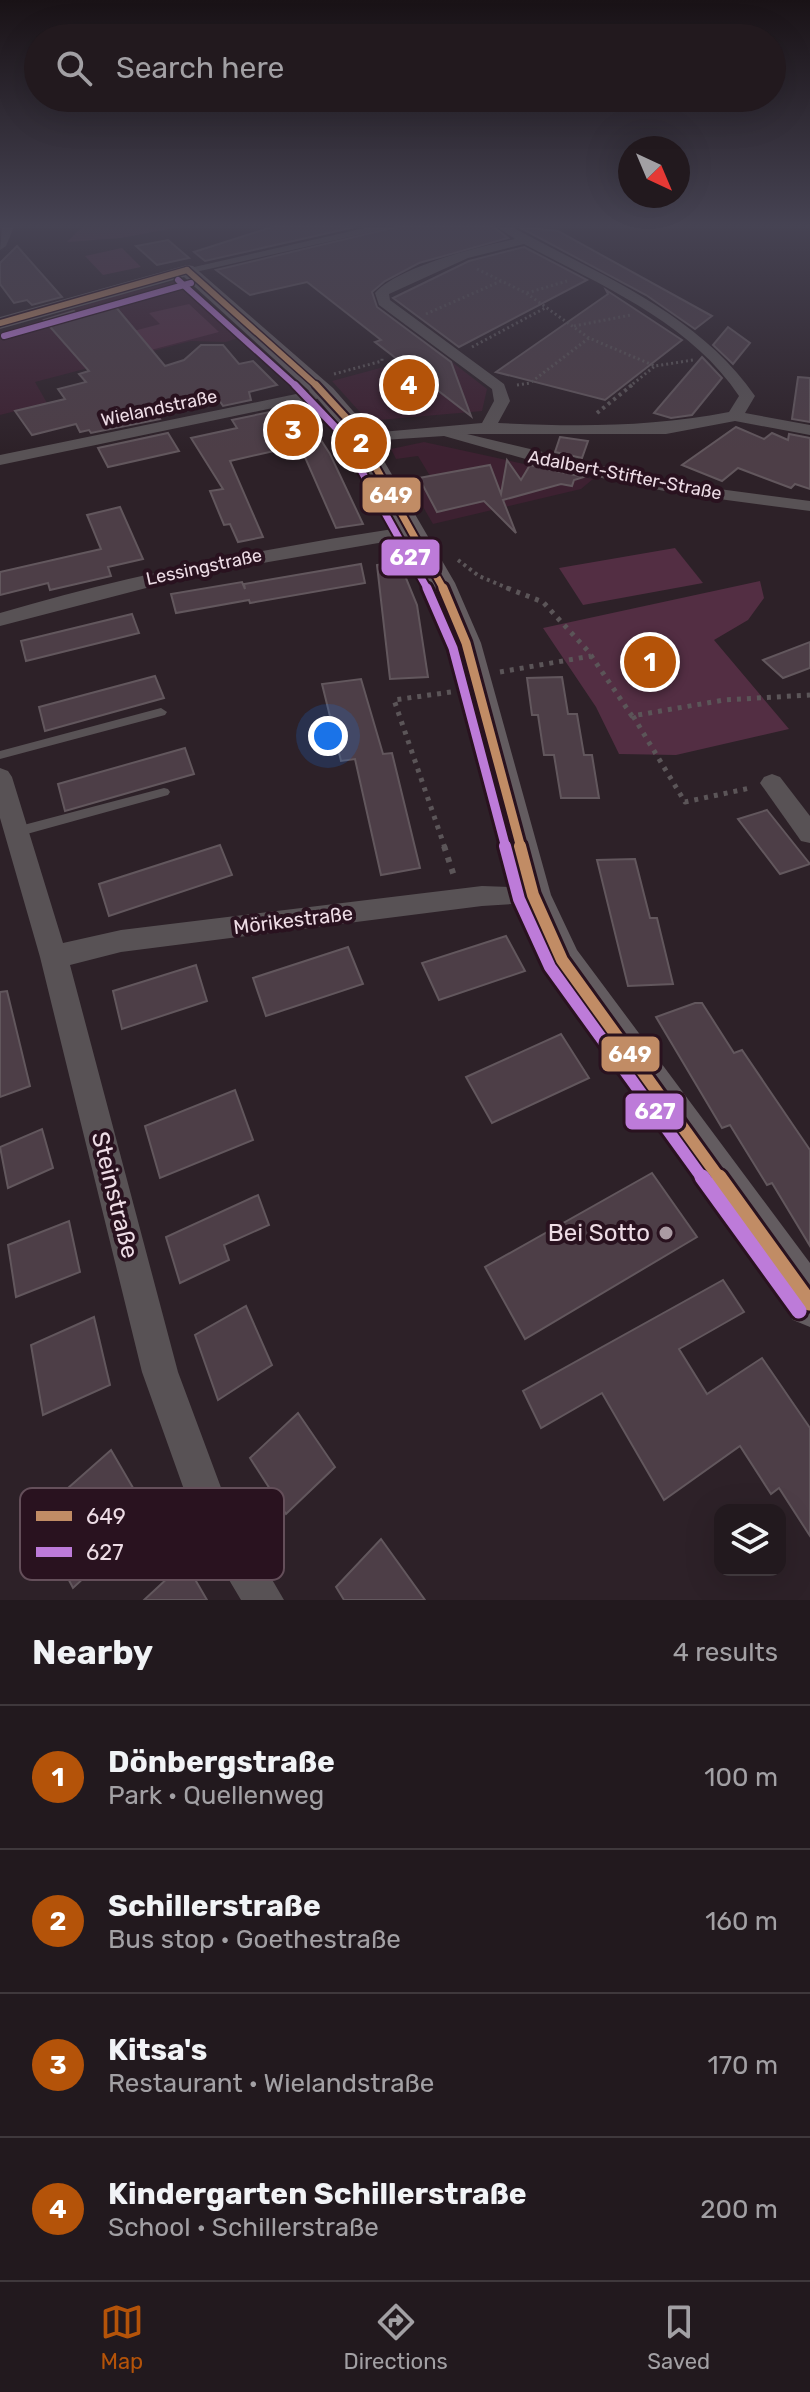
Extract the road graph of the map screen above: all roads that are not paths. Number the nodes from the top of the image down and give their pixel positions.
1 (75, 302) edge
2 (222, 302) edge
3 (384, 302) edge
4 (638, 302) edge
5 (0, 323) edge
6 (318, 387) junction
7 (735, 416) junction
8 (488, 427) junction
9 (810, 430) edge
10 (442, 431) junction
11 (359, 439) junction
12 (0, 460) edge
13 (810, 506) edge
14 (412, 532) junction
15 (0, 620) edge
16 (161, 712) dead end
17 (0, 755) edge
18 (0, 777) edge
19 (772, 783) road end
20 (164, 792) dead end
21 (16, 832) junction
22 (810, 834) edge
23 (533, 895) junction
24 (54, 957) junction
25 (810, 1303) edge
26 (202, 1488) edge
27 (252, 1580) edge
28 (264, 1600) edge

1 - 5 street
2 - 6 street
3 - 8 street
4 - 7 street
6 - 11 street
6 - 12 street, Wielandstraße
7 - 8 street
7 - 9 street
8 - 10 street
10 - 11 street
10 - 13 street, Adalbert-Stifter-Straße
11 - 14 street
14 - 15 street, Lessingstraße
14 - 23 street
16 - 17 lane
18 - 21 street, Steinstraße
19 - 22 street
20 - 21 lane
21 - 24 street, Steinstraße
23 - 24 street, Mörikestraße
23 - 25 street
24 - 26 street, Steinstraße
27 - 28 street, Steinstraße

